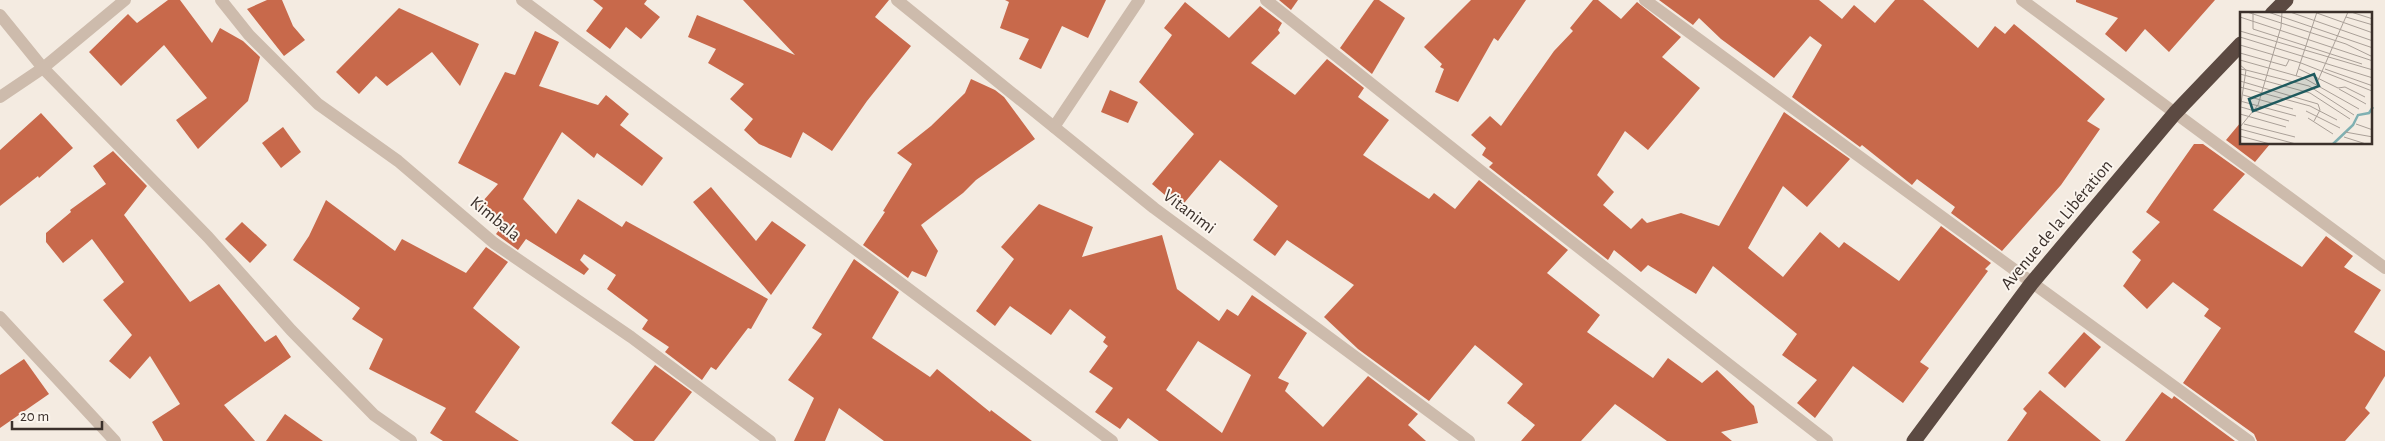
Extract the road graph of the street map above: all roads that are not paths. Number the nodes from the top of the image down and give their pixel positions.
1 (125, 0) edge
2 (221, 0) edge
3 (522, 0) edge
4 (897, 0) edge
5 (1139, 0) edge
6 (1266, 0) edge
7 (1645, 0) edge
8 (2022, 0) edge
9 (2286, 0) edge
10 (2274, 12) edge
11 (0, 15) edge
12 (2240, 45) edge
13 (43, 68) junction
14 (0, 97) edge
15 (2175, 113) junction
16 (1054, 127) junction
17 (2385, 268) edge
18 (2031, 284) junction
19 (0, 317) edge
20 (115, 441) edge
21 (410, 441) edge
22 (770, 441) edge
23 (1112, 441) edge
24 (1470, 441) edge
25 (1827, 441) edge
26 (1914, 441) edge
27 (2249, 441) edge

1 - 13 street
2 - 22 street, Kimbala
3 - 23 street
4 - 16 street, Vitanimi
5 - 16 street
6 - 25 street
7 - 18 street
8 - 15 street
9 - 10 highway
11 - 13 street
12 - 15 highway, Avenue de la Libération
13 - 14 street
13 - 21 street
15 - 17 street
15 - 18 highway, Avenue de la Libération
16 - 24 street, Vitanimi
18 - 26 highway, Avenue de la Libération
18 - 27 street
19 - 20 street

